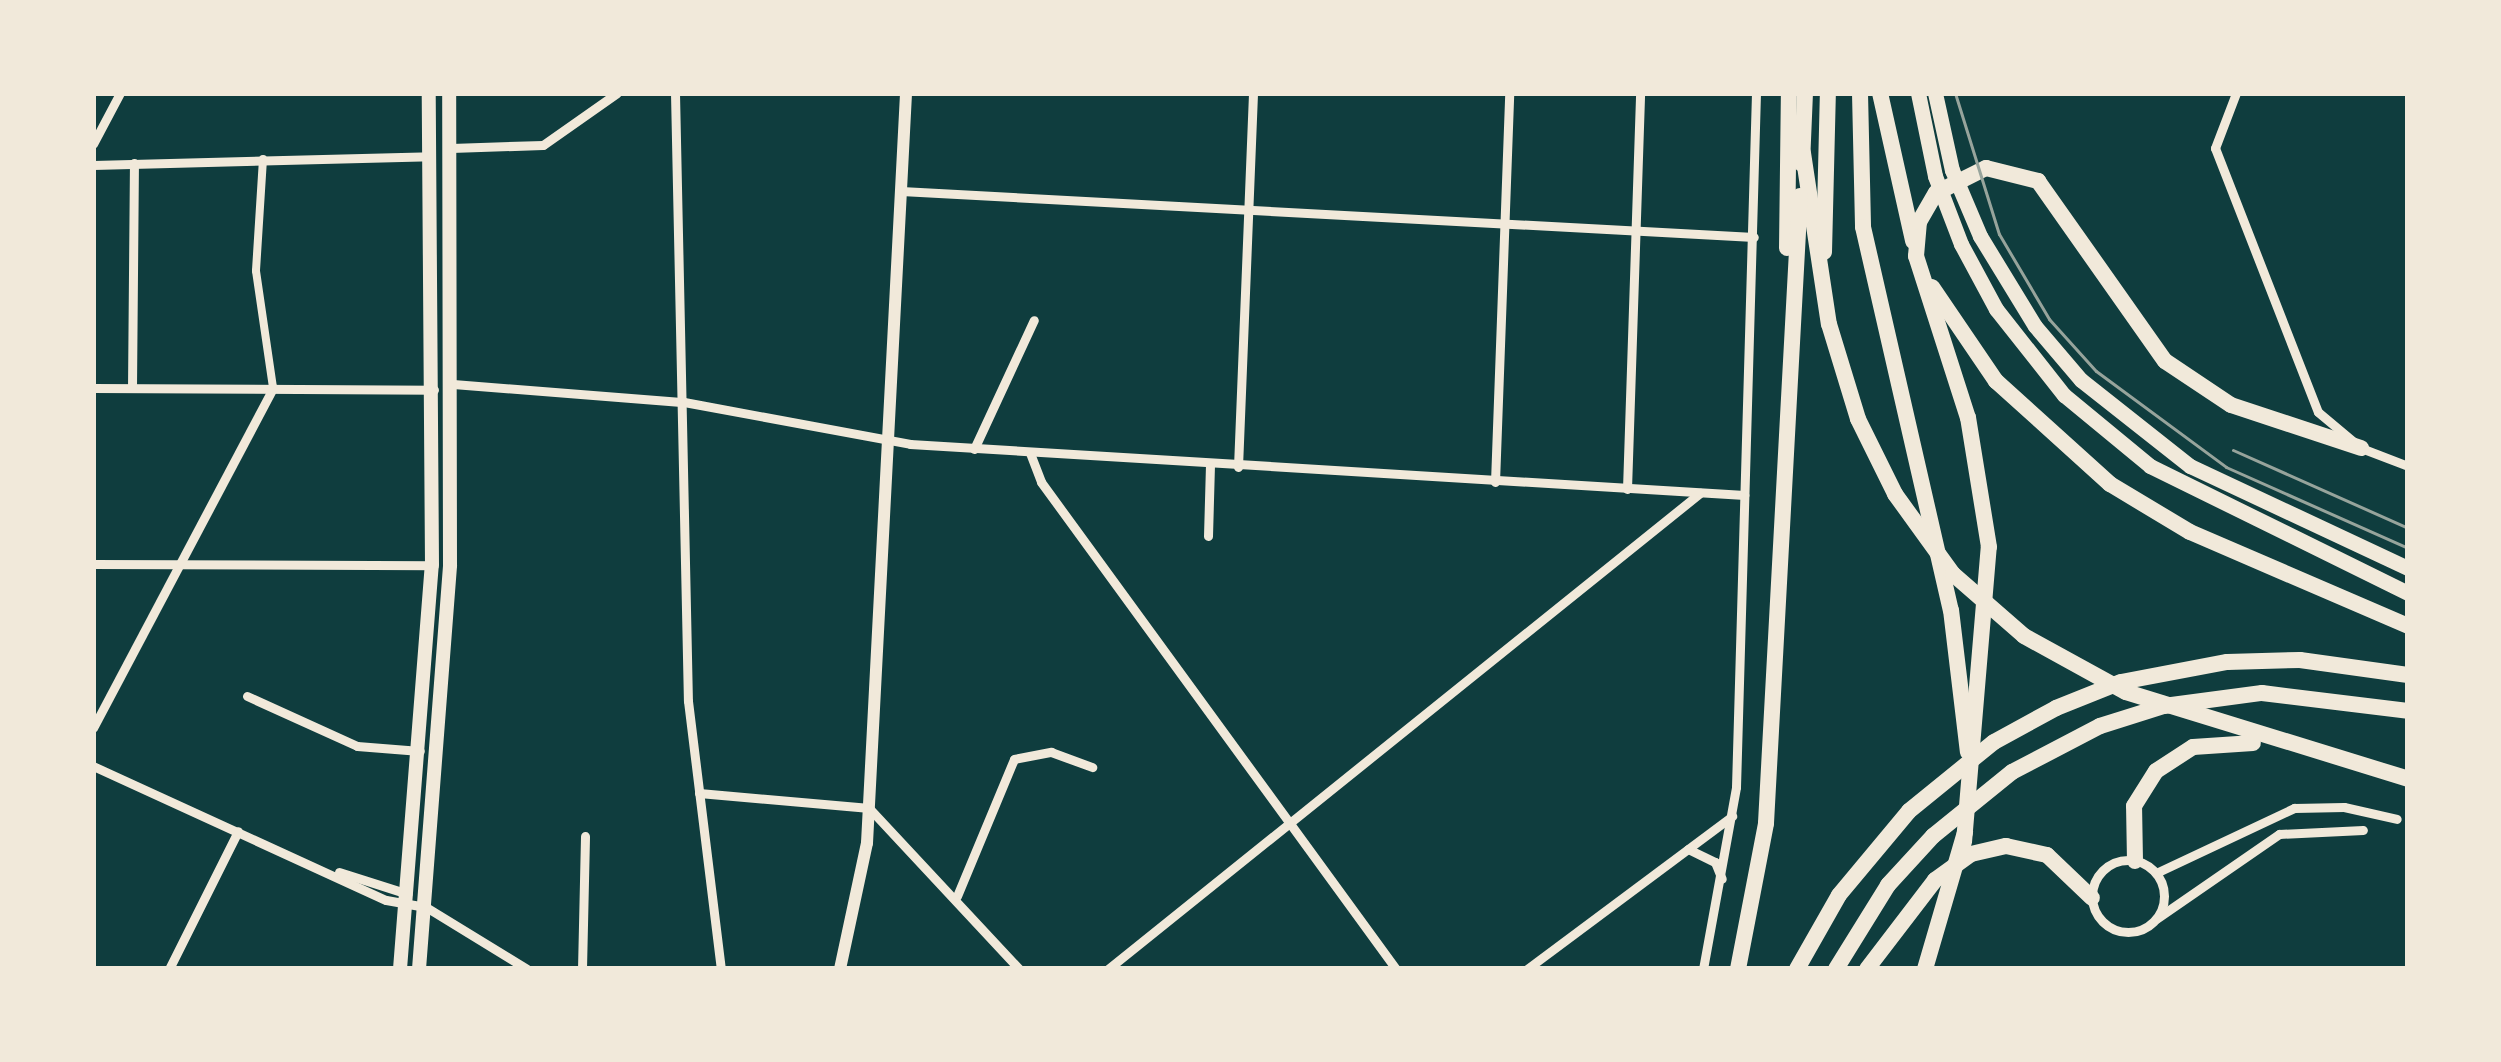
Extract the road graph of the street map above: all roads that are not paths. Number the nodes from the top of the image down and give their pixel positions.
1 (121, 93) edge
2 (430, 93) edge
3 (449, 93) edge
4 (617, 93) edge
5 (675, 93) edge
6 (906, 93) edge
7 (1253, 93) edge
8 (1509, 93) edge
9 (1640, 93) edge
10 (1756, 93) edge
11 (1789, 93) edge
12 (1805, 93) edge
13 (1828, 93) edge
14 (1860, 93) edge
15 (1880, 93) edge
16 (1918, 93) edge
17 (1935, 93) edge
18 (2236, 93) edge
19 (93, 144) edge
20 (451, 148) junction
21 (1803, 153) junction
22 (431, 156) junction
23 (263, 159) junction
24 (134, 163) junction
25 (93, 165) edge
26 (901, 191) junction
27 (1249, 210) junction
28 (1504, 224) junction
29 (1634, 231) junction
30 (1754, 237) junction
31 (1823, 277) junction
32 (1790, 293) junction
33 (1034, 320) dead end
34 (453, 384) junction
35 (93, 388) edge
36 (132, 388) junction
37 (273, 388) junction
38 (434, 390) junction
39 (684, 402) junction
40 (888, 441) junction
41 (2361, 448) junction
42 (974, 449) junction
43 (1030, 453) junction
44 (1210, 465) junction
45 (2408, 466) edge
46 (1238, 467) junction
47 (1495, 482) junction
48 (1627, 489) junction
49 (1700, 493) junction
50 (1744, 495) junction
51 (1208, 536) dead end
52 (93, 564) edge
53 (182, 564) junction
54 (432, 565) junction
55 (2408, 568) edge
56 (2408, 592) edge
57 (2408, 626) edge
58 (2408, 675) edge
59 (247, 696) dead end
60 (2408, 710) edge
61 (93, 728) edge
62 (2284, 744) junction
63 (420, 751) junction
64 (93, 766) edge
65 (1092, 766) dead end
66 (2408, 779) edge
67 (699, 793) junction
68 (869, 808) junction
69 (1732, 816) junction
70 (2397, 819) dead end
71 (1292, 825) junction
72 (2363, 830) dead end
73 (238, 831) junction
74 (585, 836) dead end
75 (1964, 842) junction
76 (1688, 849) junction
77 (2135, 861) junction
78 (334, 872) junction
79 (2156, 874) junction
80 (1722, 880) junction
81 (956, 896) junction
82 (2092, 898) junction
83 (407, 899) junction
84 (425, 907) junction
85 (2156, 920) junction
86 (169, 969) edge
87 (400, 969) edge
88 (419, 969) edge
89 (527, 969) edge
90 (581, 969) edge
91 (721, 969) edge
92 (840, 969) edge
93 (1018, 969) edge
94 (1108, 969) edge
95 (1396, 969) edge
96 (1527, 969) edge
97 (1703, 969) edge
98 (1738, 969) edge
99 (1797, 969) edge
100 (1836, 969) edge
101 (1868, 969) edge
102 (1925, 969) edge

1 - 19 street
2 - 22 main road
3 - 20 main road
4 - 20 street
5 - 39 street
6 - 26 street
7 - 27 street
8 - 28 street
9 - 29 street
10 - 30 street
11 - 32 highway
12 - 21 highway
13 - 31 highway
14 - 75 highway
15 - 57 highway
16 - 56 main road
17 - 55 main road
18 - 41 street
20 - 34 main road
21 - 31 highway
21 - 32 highway
22 - 23 street
22 - 38 main road
23 - 24 street
23 - 37 street
24 - 25 street
24 - 36 street
26 - 27 street
26 - 40 street
27 - 28 street
27 - 46 street
28 - 29 street
28 - 47 street
29 - 30 street
29 - 48 street
30 - 50 street
31 - 62 highway
32 - 98 highway
33 - 42 street
34 - 39 street
34 - 84 main road
35 - 36 street
36 - 37 street
37 - 38 street
37 - 53 street
38 - 54 main road
39 - 40 street
39 - 67 street
40 - 42 street
40 - 68 street
41 - 45 street
41 - 75 highway
42 - 43 street
43 - 44 street
43 - 71 street
44 - 46 street
44 - 51 street
46 - 47 street
47 - 48 street
48 - 49 street
49 - 50 street
49 - 71 street
50 - 69 street
52 - 53 street
53 - 54 street
53 - 61 street
54 - 63 main road
58 - 99 highway
59 - 63 street
60 - 100 highway
62 - 66 highway
62 - 77 highway
63 - 83 main road
64 - 73 street
65 - 81 street
67 - 68 street
67 - 91 street
68 - 81 street
68 - 92 street
69 - 76 street
69 - 80 street
70 - 79 street
71 - 94 street
71 - 95 street
72 - 85 street
73 - 78 street
73 - 86 street
74 - 90 street
75 - 102 highway
76 - 80 street
76 - 96 street
77 - 79 street
77 - 82 street
78 - 83 street
78 - 83 street
79 - 85 street
80 - 97 street
81 - 93 street
82 - 85 street
82 - 101 highway
83 - 84 street
83 - 87 main road
84 - 88 main road
84 - 89 street

